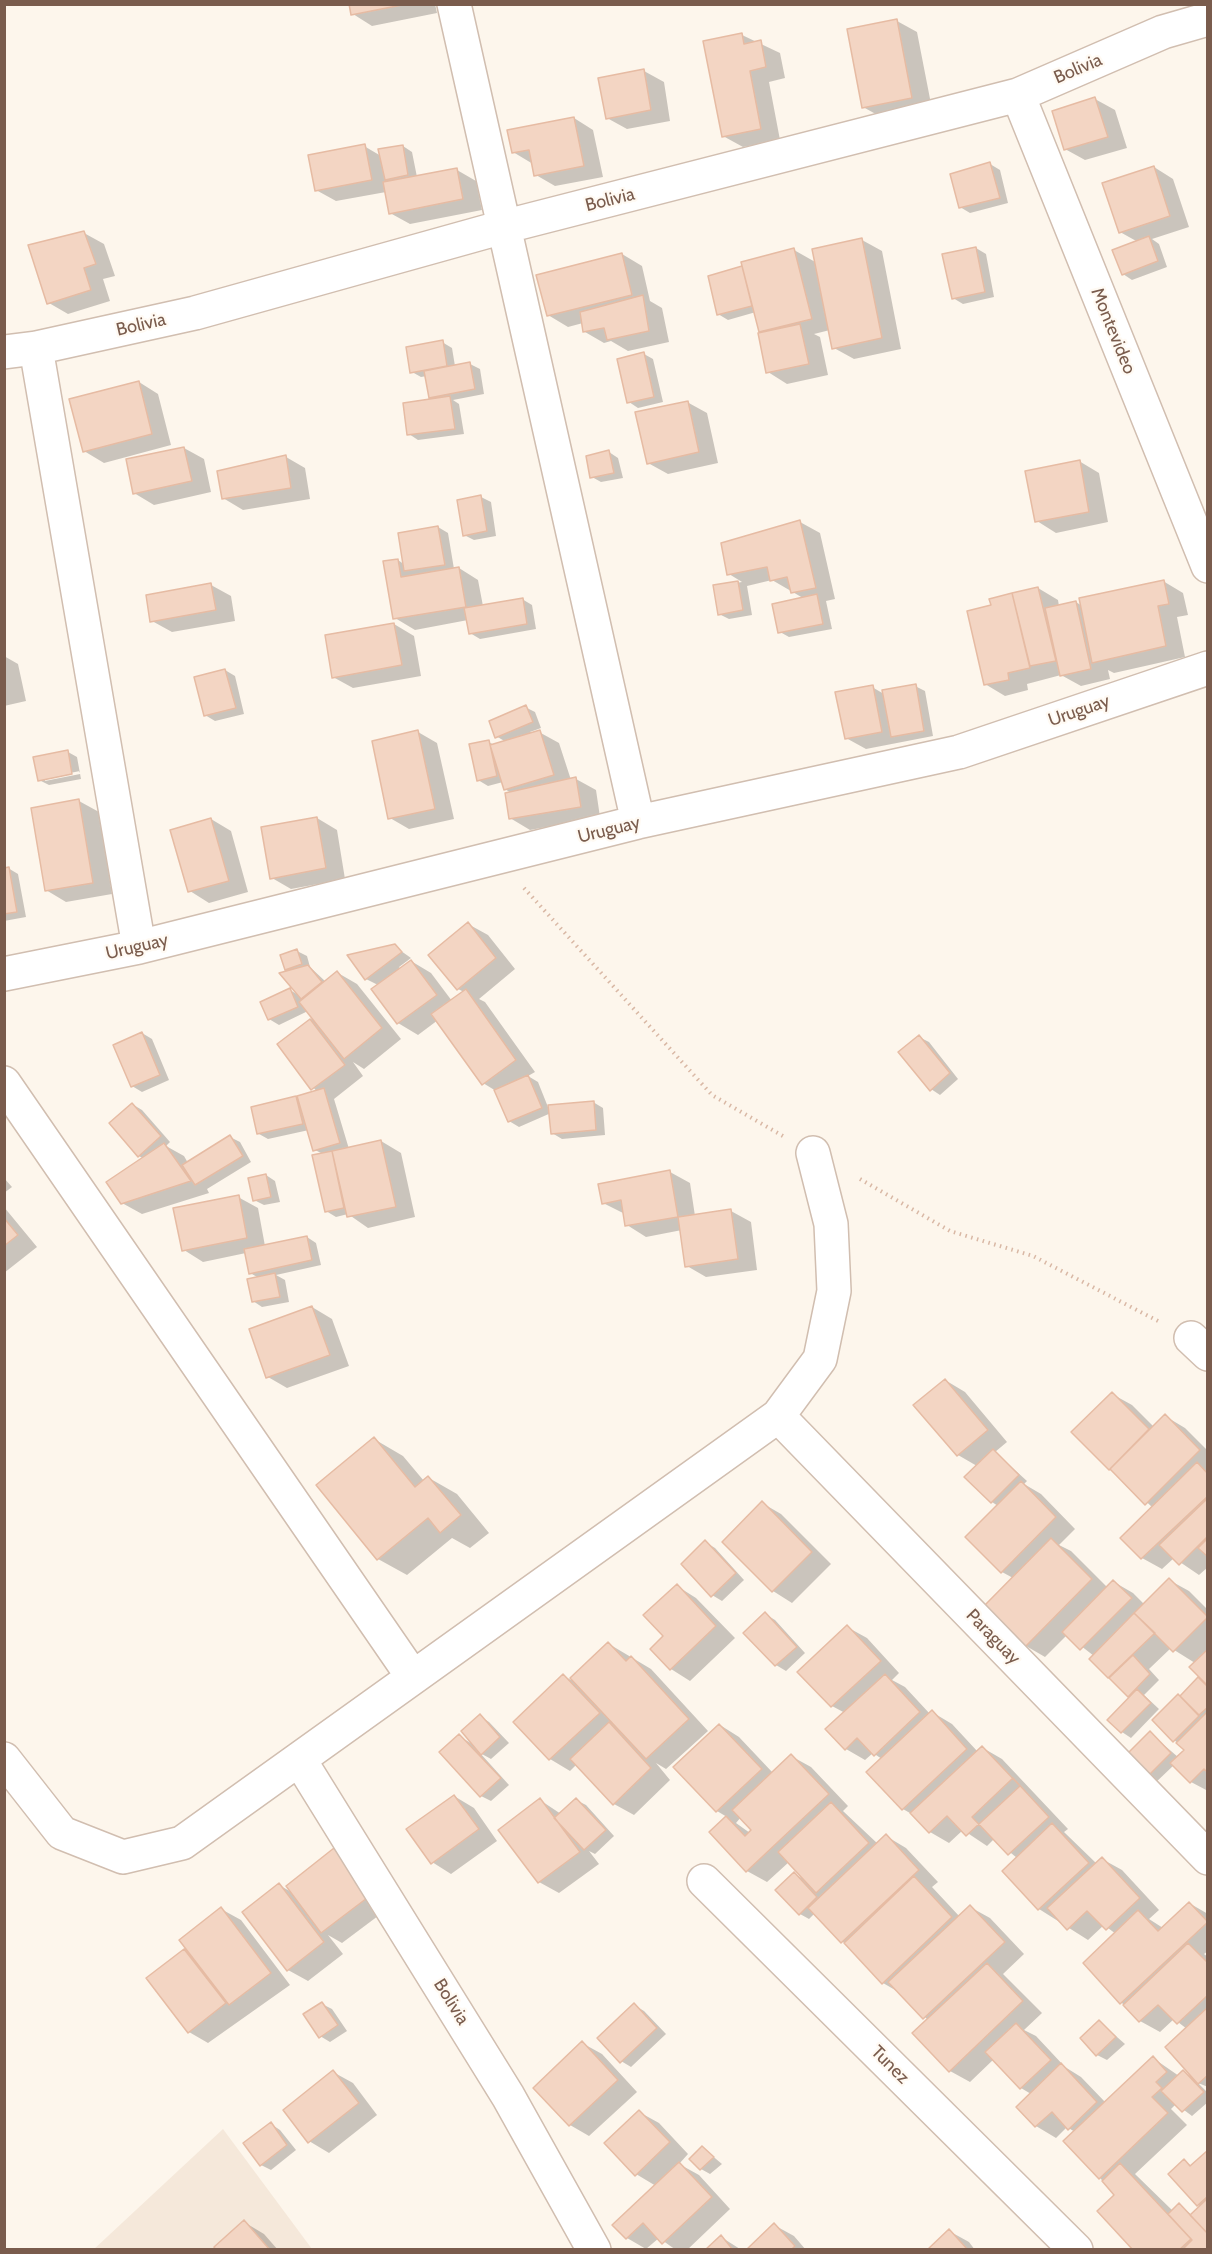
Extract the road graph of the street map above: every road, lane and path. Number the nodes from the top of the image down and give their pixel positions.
1 (454, 4) edge
2 (1208, 19) edge
3 (1018, 95) junction
4 (503, 227) junction
5 (20, 350) edge
6 (1208, 566) edge
7 (1208, 668) edge
8 (638, 822) junction
9 (139, 947) junction
10 (4, 974) edge
11 (4, 1083) edge
12 (813, 1153) dead end
13 (778, 1416) junction
14 (413, 1677) junction
15 (4, 1759) edge
16 (299, 1759) junction
17 (1208, 1858) edge
18 (704, 1881) dead end
19 (594, 2250) edge
20 (1076, 2250) edge

1 - 4 street
2 - 3 street, Bolivia
3 - 4 street, Bolivia
3 - 6 street, Montevideo
4 - 5 street, Bolivia
4 - 8 street
5 - 9 street
7 - 8 street, Uruguay
8 - 9 street, Uruguay
9 - 10 street, Uruguay
11 - 14 street
12 - 13 street
13 - 14 street
13 - 17 street, Paraguay
14 - 16 street
15 - 16 street
16 - 19 street, Bolivia
18 - 20 street, Tunez

